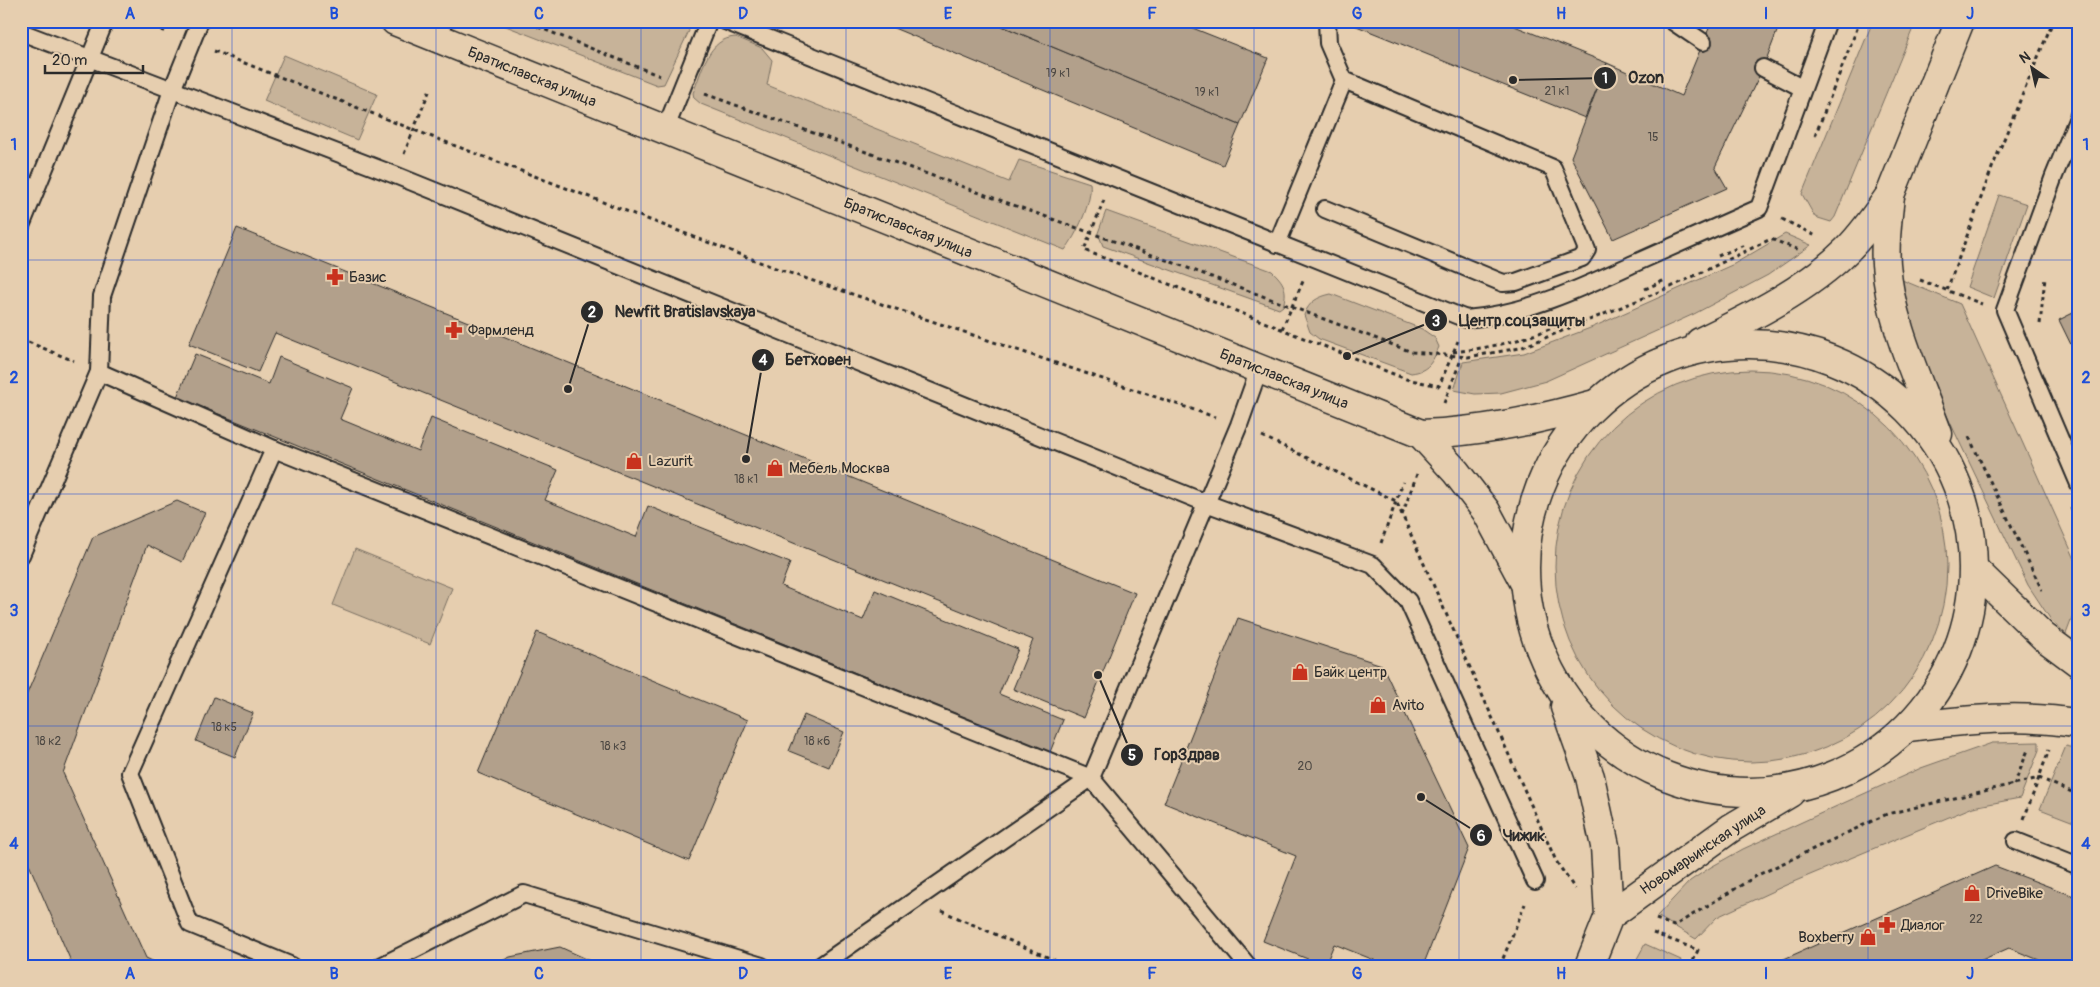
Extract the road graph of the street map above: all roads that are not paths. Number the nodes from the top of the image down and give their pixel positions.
1 (105, 21) edge
2 (200, 21) edge
3 (395, 21) edge
4 (709, 21) edge
5 (725, 21) edge
6 (1327, 21) edge
7 (1672, 21) edge
8 (1828, 21) edge
9 (1960, 21) edge
10 (21, 32) edge
11 (1703, 42) dead end
12 (89, 57) junction
13 (1763, 68) dead end
14 (1344, 80) junction
15 (1802, 88) junction
16 (172, 90) junction
17 (2079, 114) edge
18 (665, 130) junction
19 (1890, 195) junction
20 (1325, 209) dead end
21 (21, 226) edge
22 (1277, 244) junction
23 (1668, 359) junction
24 (1259, 369) junction
25 (99, 372) junction
26 (1595, 404) junction
27 (1421, 434) junction
28 (274, 449) junction
29 (1947, 461) junction
30 (2079, 484) edge
31 (1206, 504) junction
32 (21, 555) edge
33 (1974, 569) junction
34 (1524, 583) junction
35 (2079, 663) edge
36 (1558, 688) junction
37 (2079, 724) edge
38 (1908, 727) junction
39 (1090, 778) junction
40 (1798, 788) junction
41 (2016, 841) road end
42 (2079, 866) edge
43 (1535, 881) road end
44 (1609, 916) junction
45 (292, 966) edge
46 (381, 966) edge
47 (762, 966) edge
48 (820, 966) edge
49 (1248, 966) edge
50 (1589, 966) edge

1 - 12 lane
2 - 16 lane
3 - 18 main road, Братиславская улица
4 - 18 lane
5 - 22 lane
6 - 14 lane
7 - 11 lane
8 - 15 lane
9 - 19 main road
10 - 12 lane
12 - 16 lane
12 - 21 lane
13 - 15 lane
14 - 20 lane
14 - 22 lane
15 - 22 lane
16 - 25 lane
16 - 31 lane
17 - 30 lane
18 - 24 main road, Братиславская улица
19 - 23 main road
19 - 29 main road
23 - 26 main road, Братиславская улица
23 - 29 main road, Братиславская улица
24 - 27 main road, Братиславская улица
24 - 31 lane
25 - 28 lane
25 - 32 lane
26 - 27 main road, Братиславская улица
26 - 34 main road, Братиславская улица
27 - 34 main road, Братиславская улица
28 - 39 lane
28 - 45 lane
29 - 33 main road, Братиславская улица
31 - 39 lane
31 - 43 lane
33 - 35 main road
33 - 38 main road, Братиславская улица
34 - 36 main road, Братиславская улица
36 - 40 main road, Братиславская улица
36 - 44 main road
37 - 38 main road
38 - 40 main road, Братиславская улица
39 - 48 lane
39 - 49 lane
40 - 44 main road, Новомарьинская улица
41 - 42 lane
44 - 50 main road
46 - 47 lane

